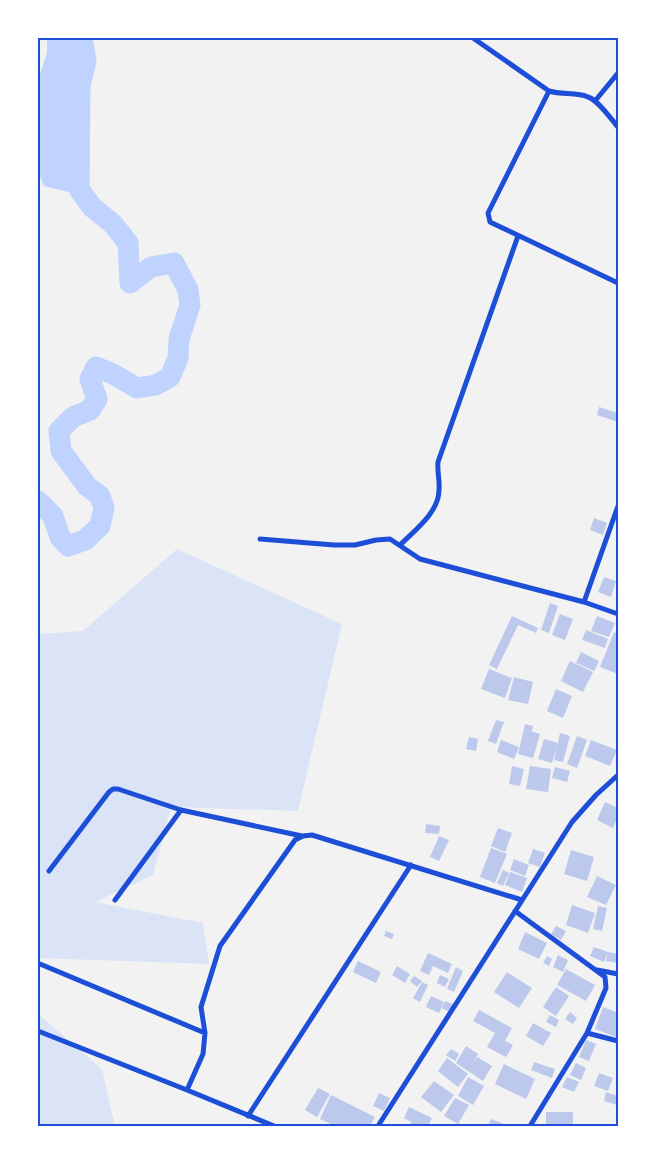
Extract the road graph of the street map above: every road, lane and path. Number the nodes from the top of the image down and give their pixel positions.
1 (473, 38) edge
2 (618, 73) edge
3 (549, 91) junction
4 (595, 101) junction
5 (618, 127) edge
6 (518, 236) junction
7 (618, 283) edge
8 (618, 506) edge
9 (260, 539) dead end
10 (400, 545) junction
11 (584, 602) junction
12 (618, 614) edge
13 (618, 775) edge
14 (180, 810) junction
15 (303, 836) junction
16 (410, 865) junction
17 (49, 871) dead end
18 (115, 900) dead end
19 (522, 900) junction
20 (515, 911) junction
21 (40, 964) dead end
22 (594, 969) junction
23 (618, 974) edge
24 (38, 1032) edge
25 (205, 1033) junction
26 (587, 1033) junction
27 (618, 1041) edge
28 (187, 1090) junction
29 (248, 1116) junction
30 (274, 1126) edge
31 (378, 1126) edge
32 (530, 1126) edge

1 - 3 street
2 - 4 street
3 - 4 street
3 - 6 street
4 - 5 street
6 - 7 street
6 - 10 street
8 - 11 street
9 - 10 street
10 - 11 street
11 - 12 street
13 - 19 street
14 - 15 street
14 - 17 street
14 - 18 street
15 - 16 street
15 - 25 street
16 - 19 street
16 - 29 street
19 - 20 street
20 - 22 street
20 - 31 street
21 - 25 street
22 - 23 street
22 - 26 street
24 - 28 street
25 - 28 street
26 - 27 street
26 - 32 street
28 - 29 street
29 - 30 street

